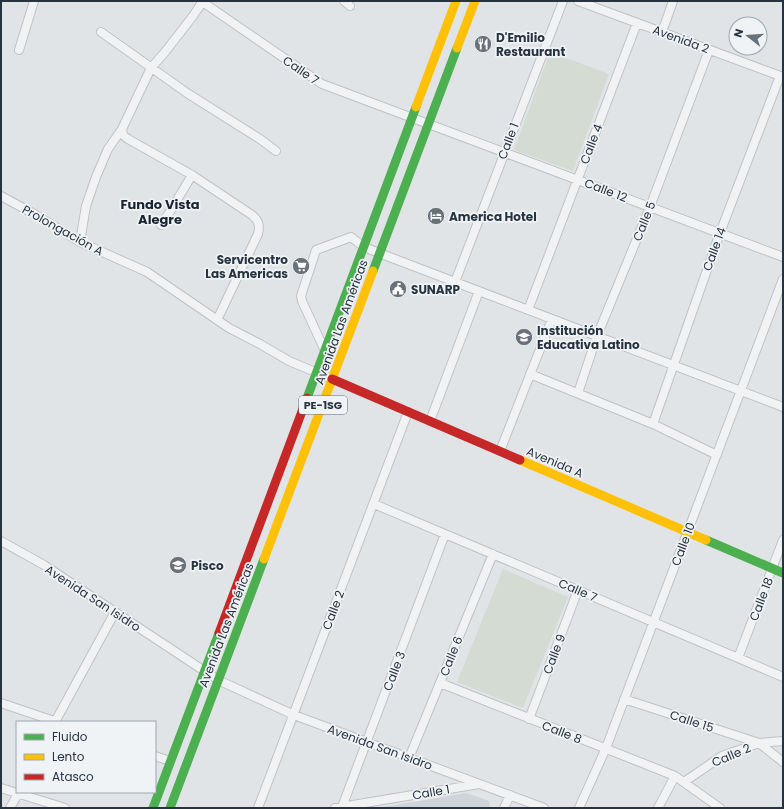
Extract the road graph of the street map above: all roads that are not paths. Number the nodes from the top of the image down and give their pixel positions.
1 (34, 1) edge
2 (202, 1) edge
3 (456, 1) edge
4 (475, 1) edge
5 (562, 1) edge
6 (578, 1) edge
7 (673, 1) edge
8 (637, 23) junction
9 (100, 32) dead end
10 (662, 32) junction
11 (19, 50) dead end
12 (709, 50) junction
13 (151, 68) junction
14 (781, 76) edge
15 (413, 117) junction
16 (428, 123) junction
17 (122, 129) junction
18 (402, 146) junction
19 (276, 151) dead end
20 (418, 152) junction
21 (504, 152) junction
22 (192, 175) junction
23 (577, 179) junction
24 (1, 196) edge
25 (380, 205) junction
26 (650, 207) junction
27 (395, 211) junction
28 (161, 225) dead end
29 (720, 233) junction
30 (80, 242) junction
31 (364, 247) junction
32 (379, 253) junction
33 (783, 257) edge
34 (783, 279) edge
35 (455, 282) junction
36 (479, 291) junction
37 (528, 310) junction
38 (552, 319) junction
39 (217, 320) junction
40 (597, 336) junction
41 (325, 351) junction
42 (674, 364) junction
43 (317, 372) junction
44 (530, 374) junction
45 (332, 379) junction
46 (741, 390) junction
47 (578, 393) junction
48 (783, 407) edge
49 (408, 412) junction
50 (430, 421) junction
51 (652, 424) junction
52 (500, 451) junction
53 (716, 455) junction
54 (374, 504) junction
55 (688, 532) junction
56 (445, 534) junction
57 (1, 540) edge
58 (783, 540) edge
59 (493, 554) junction
60 (772, 569) junction
61 (783, 573) edge
62 (578, 590) junction
63 (115, 612) junction
64 (653, 622) junction
65 (738, 658) junction
66 (204, 671) junction
67 (783, 677) edge
68 (218, 680) junction
69 (440, 683) junction
70 (624, 699) junction
71 (1, 703) edge
72 (294, 715) junction
73 (529, 718) junction
74 (53, 721) edge
75 (57, 721) edge
76 (783, 741) edge
77 (367, 742) junction
78 (759, 743) junction
79 (606, 748) junction
80 (156, 756) edge
81 (409, 758) junction
82 (170, 761) junction
83 (783, 762) edge
84 (675, 776) junction
85 (684, 782) junction
86 (479, 784) junction
87 (1, 788) edge
88 (16, 792) edge
89 (18, 793) edge
90 (510, 795) junction
91 (339, 807) edge
92 (10, 808) edge
93 (65, 808) edge
94 (153, 808) edge
95 (170, 808) edge
96 (258, 808) edge
97 (504, 808) edge
98 (544, 808) edge
99 (579, 808) edge
100 (658, 808) edge
101 (720, 808) edge

1 - 11 street
2 - 13 street
2 - 15 street, Calle 7
3 - 15 main road, Avenida Las Américas / PE-1SG
4 - 16 main road, Avenida Las Américas / PE-1SG
5 - 21 street, Calle 1
6 - 8 street, Avenida 2
7 - 10 street
8 - 10 street, Avenida 2
8 - 23 street, Calle 4
9 - 13 street
10 - 12 street, Avenida 2
12 - 14 street, Avenida 2
12 - 26 street, Calle 5
13 - 17 street
13 - 19 street
14 - 29 street, Calle 14
15 - 16 street, Calle 7
15 - 18 main road, Avenida Las Américas / PE-1SG
16 - 20 main road, Avenida Las Américas / PE-1SG
16 - 21 street, Calle 12
17 - 22 street
17 - 30 street
18 - 20 main road
18 - 25 main road, Avenida Las Américas / PE-1SG
20 - 27 main road, Avenida Las Américas / PE-1SG
21 - 23 street, Calle 12
21 - 35 street, Calle 1
22 - 28 street
22 - 39 street
23 - 26 street, Calle 12
23 - 37 street, Calle 4
24 - 30 street, Prolongación A
25 - 27 main road
25 - 31 main road, Avenida Las Américas / PE-1SG
26 - 29 street, Calle 12
26 - 40 street, Calle 5
27 - 32 main road, Avenida Las Américas / PE-1SG
29 - 33 street, Calle 12
29 - 42 street, Calle 14
30 - 39 street, Prolongación A
31 - 32 street
31 - 41 main road, Avenida Las Américas / PE-1SG
31 - 41 street
32 - 35 street
32 - 45 main road, Avenida Las Américas / PE-1SG
34 - 46 street, Calle 10
35 - 36 street
36 - 37 street
36 - 50 street
37 - 38 street
38 - 40 street
38 - 44 street
39 - 43 street, Avenida A
40 - 42 street
40 - 47 street, Calle 5
41 - 43 main road, Avenida Las Américas / PE-1SG
42 - 46 street
42 - 51 street, Calle 14
43 - 45 street, Avenida A
43 - 66 main road, Avenida Las Américas / PE-1SG
44 - 47 street
44 - 52 street
45 - 49 main road, Avenida A
45 - 68 main road, Avenida Las Américas / PE-1SG
46 - 48 street
46 - 53 street, Calle 10
47 - 51 street
49 - 50 main road, Avenida A
49 - 54 street, Calle 2
50 - 52 main road, Avenida A
51 - 53 street
52 - 55 main road, Avenida A
53 - 55 street, Calle 10
54 - 56 street, Calle 7
54 - 72 street, Calle 2
55 - 60 main road, Avenida A
55 - 64 street, Calle 10
56 - 59 street, Calle 7
56 - 77 street, Calle 3
57 - 63 street, Avenida San Isidro
58 - 60 street, Calle 18
59 - 62 street, Calle 7
59 - 69 street, Calle 6
60 - 61 main road, Avenida A
60 - 65 street, Calle 18
62 - 64 street, Calle 7
62 - 73 street, Calle 9
63 - 66 street, Avenida San Isidro
63 - 75 street
64 - 65 street, Calle 7
64 - 70 street, Calle 10
65 - 67 street, Calle 7
66 - 68 street, Avenida San Isidro
66 - 82 main road, Avenida Las Américas / PE-1SG
68 - 72 street, Avenida San Isidro
68 - 95 main road, Avenida Las Américas / PE-1SG
69 - 73 street, Calle 8
69 - 81 street, Calle 6
70 - 78 street, Calle 15
70 - 79 street, Calle 10
71 - 74 street
72 - 77 street, Avenida San Isidro
72 - 96 street, Calle 2
73 - 79 street, Calle 8
76 - 78 street, Calle 2
77 - 81 street, Avenida San Isidro
77 - 91 street, Calle 3
78 - 83 street
78 - 85 street, Calle 2
79 - 84 street, Calle 8
79 - 99 street, Calle 10
80 - 82 street
81 - 86 street, Avenida San Isidro
82 - 94 main road, Avenida Las Américas / PE-1SG
84 - 85 street, Calle 8
84 - 100 street
85 - 101 street, Calle 8
86 - 90 street, Avenida San Isidro
86 - 91 street, Calle 1
87 - 88 street
89 - 92 street
89 - 93 street
90 - 97 street
90 - 98 street, Avenida San Isidro

